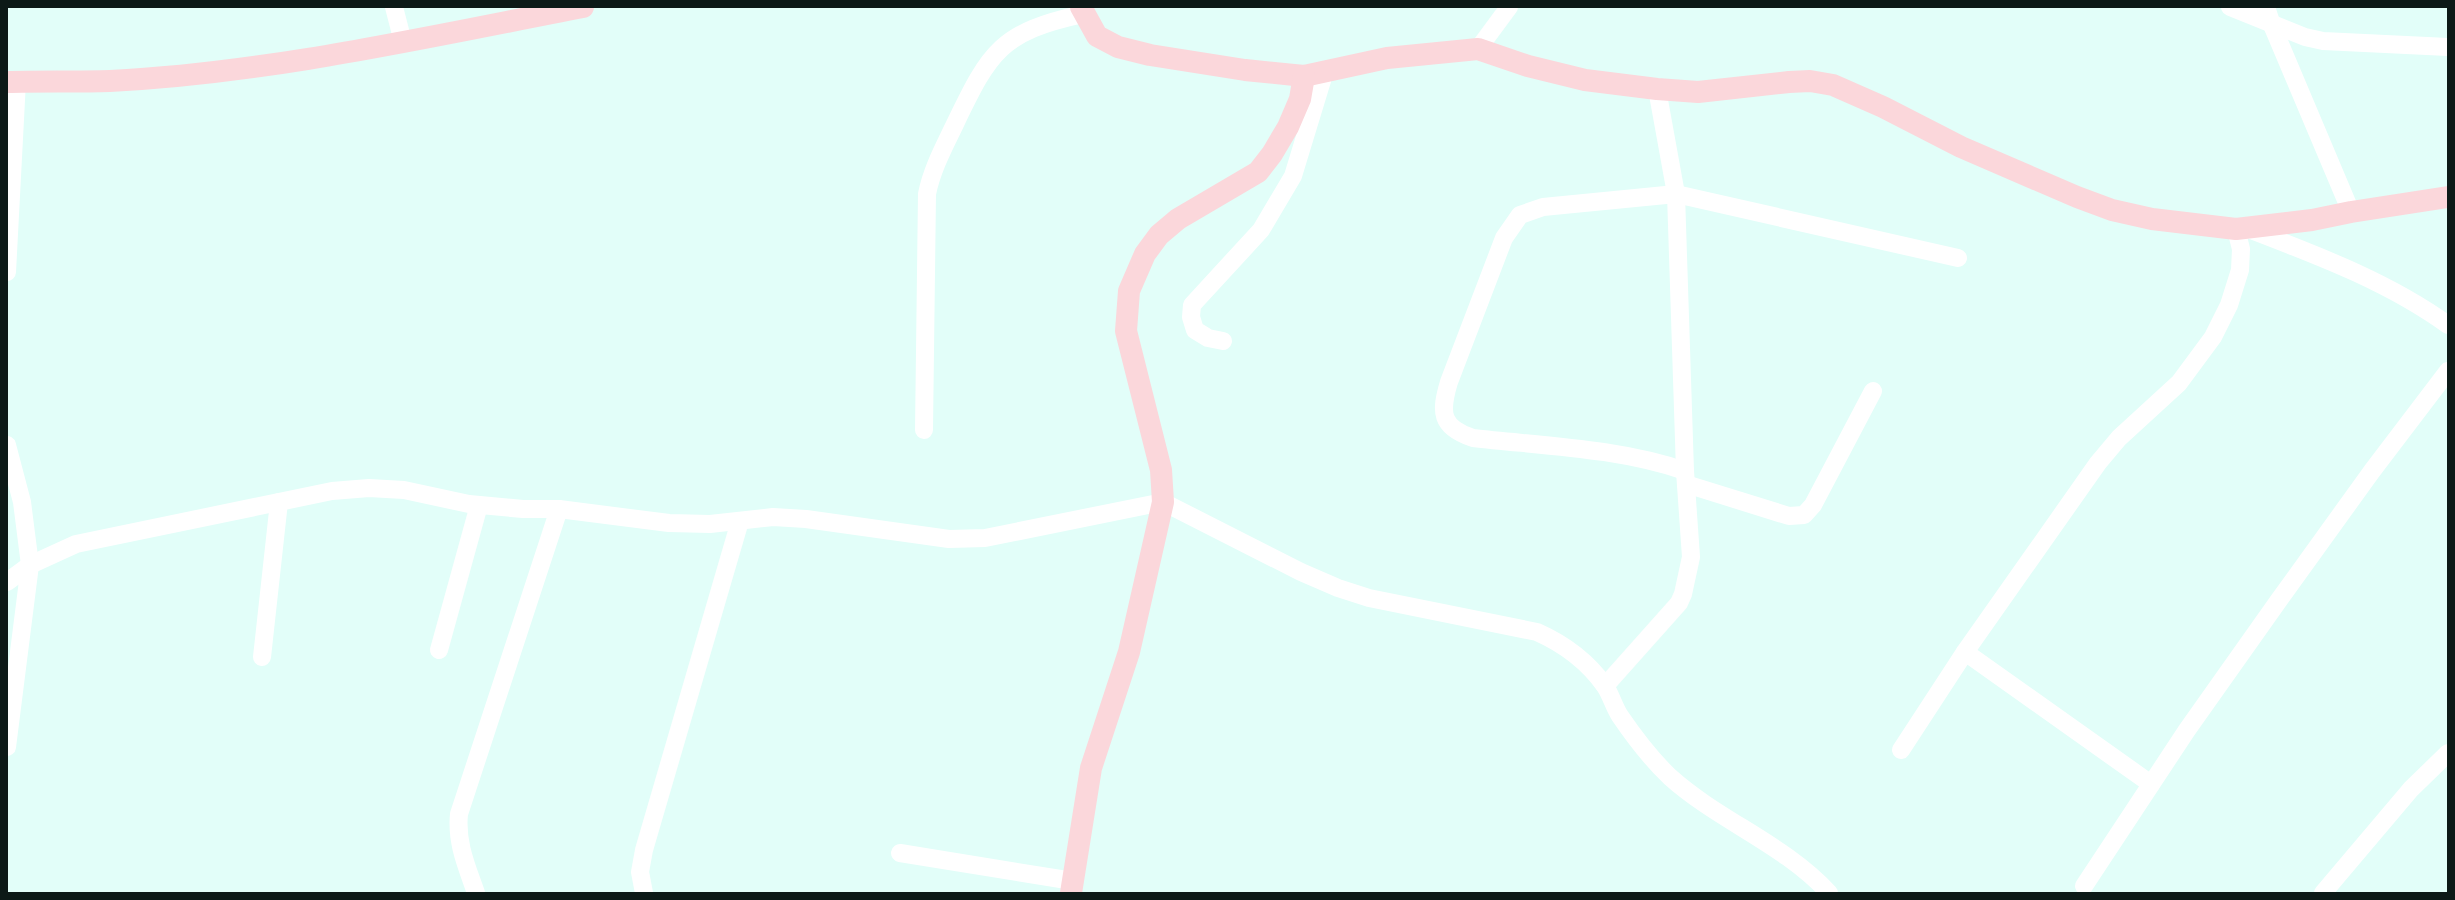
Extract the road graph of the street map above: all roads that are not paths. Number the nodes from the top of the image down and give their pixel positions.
1 (394, 7) edge
2 (583, 7) edge
3 (1509, 7) edge
4 (2230, 7) edge
5 (2266, 7) edge
6 (1082, 10) edge
7 (2272, 25) junction
8 (403, 42) junction
9 (2448, 47) edge
10 (1478, 49) junction
11 (1326, 71) junction
12 (1304, 76) junction
13 (12, 82) edge
14 (1657, 89) junction
15 (1676, 194) junction
16 (2448, 198) edge
17 (2352, 212) junction
18 (2241, 229) junction
19 (1958, 258) dead end
20 (7, 272) edge
21 (2448, 325) edge
22 (1224, 341) dead end
23 (2448, 371) edge
24 (1873, 391) dead end
25 (924, 430) dead end
26 (7, 445) edge
27 (1686, 478) junction
28 (279, 502) junction
29 (1163, 502) junction
30 (479, 505) junction
31 (559, 509) junction
32 (740, 521) junction
33 (30, 565) junction
34 (7, 582) edge
35 (439, 650) dead end
36 (1966, 652) junction
37 (262, 657) dead end
38 (1605, 686) junction
39 (7, 747) edge
40 (1902, 750) dead end
41 (2448, 753) edge
42 (2151, 784) junction
43 (900, 853) dead end
44 (2084, 886) dead end
45 (1072, 887) edge
46 (476, 893) edge
47 (644, 893) edge
48 (1829, 893) edge
49 (2322, 893) edge

1 - 8 street
2 - 8 street
3 - 10 street
4 - 7 street
5 - 7 street
6 - 12 street
6 - 25 street
7 - 9 street
7 - 17 street
8 - 13 street
10 - 11 street
10 - 14 street
11 - 12 street
11 - 22 street
12 - 29 street
13 - 20 street
14 - 15 street
14 - 18 street
15 - 19 street
15 - 27 street
15 - 27 street
16 - 17 street
17 - 18 street
18 - 21 street
18 - 36 street
23 - 42 street
24 - 27 street
26 - 33 street
27 - 38 street
28 - 30 street
28 - 33 street
28 - 37 street
29 - 32 street
29 - 38 street
29 - 45 street
30 - 31 street
30 - 35 street
31 - 32 street
31 - 46 street
32 - 47 street
33 - 34 street
33 - 39 street
36 - 40 street
36 - 42 street
38 - 48 street
41 - 49 street
42 - 44 street
43 - 45 street

